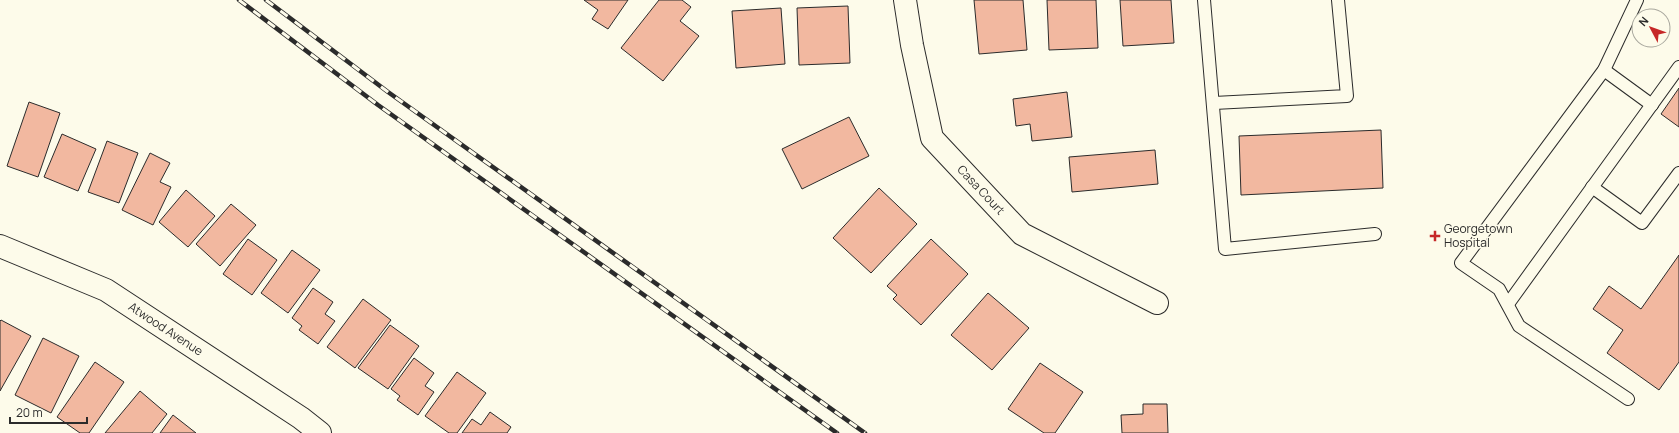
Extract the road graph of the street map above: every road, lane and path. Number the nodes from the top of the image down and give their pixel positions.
1 (905, 0) edge
2 (1204, 0) edge
3 (1338, 0) edge
4 (1637, 0) edge
5 (1679, 67) edge
6 (1604, 70) junction
7 (1214, 103) junction
8 (1652, 105) junction
9 (1679, 173) edge
10 (1592, 187) junction
11 (1375, 234) dead end
12 (0, 246) edge
13 (1157, 303) dead end
14 (1508, 304) junction
15 (1628, 399) dead end
16 (320, 433) edge

1 - 13 street, Casa Court
2 - 7 lane
3 - 7 lane
4 - 6 lane
5 - 8 lane
6 - 8 lane
6 - 14 lane
7 - 11 lane
8 - 10 lane
9 - 10 lane
10 - 14 lane
12 - 16 street, Atwood Avenue
14 - 15 lane

